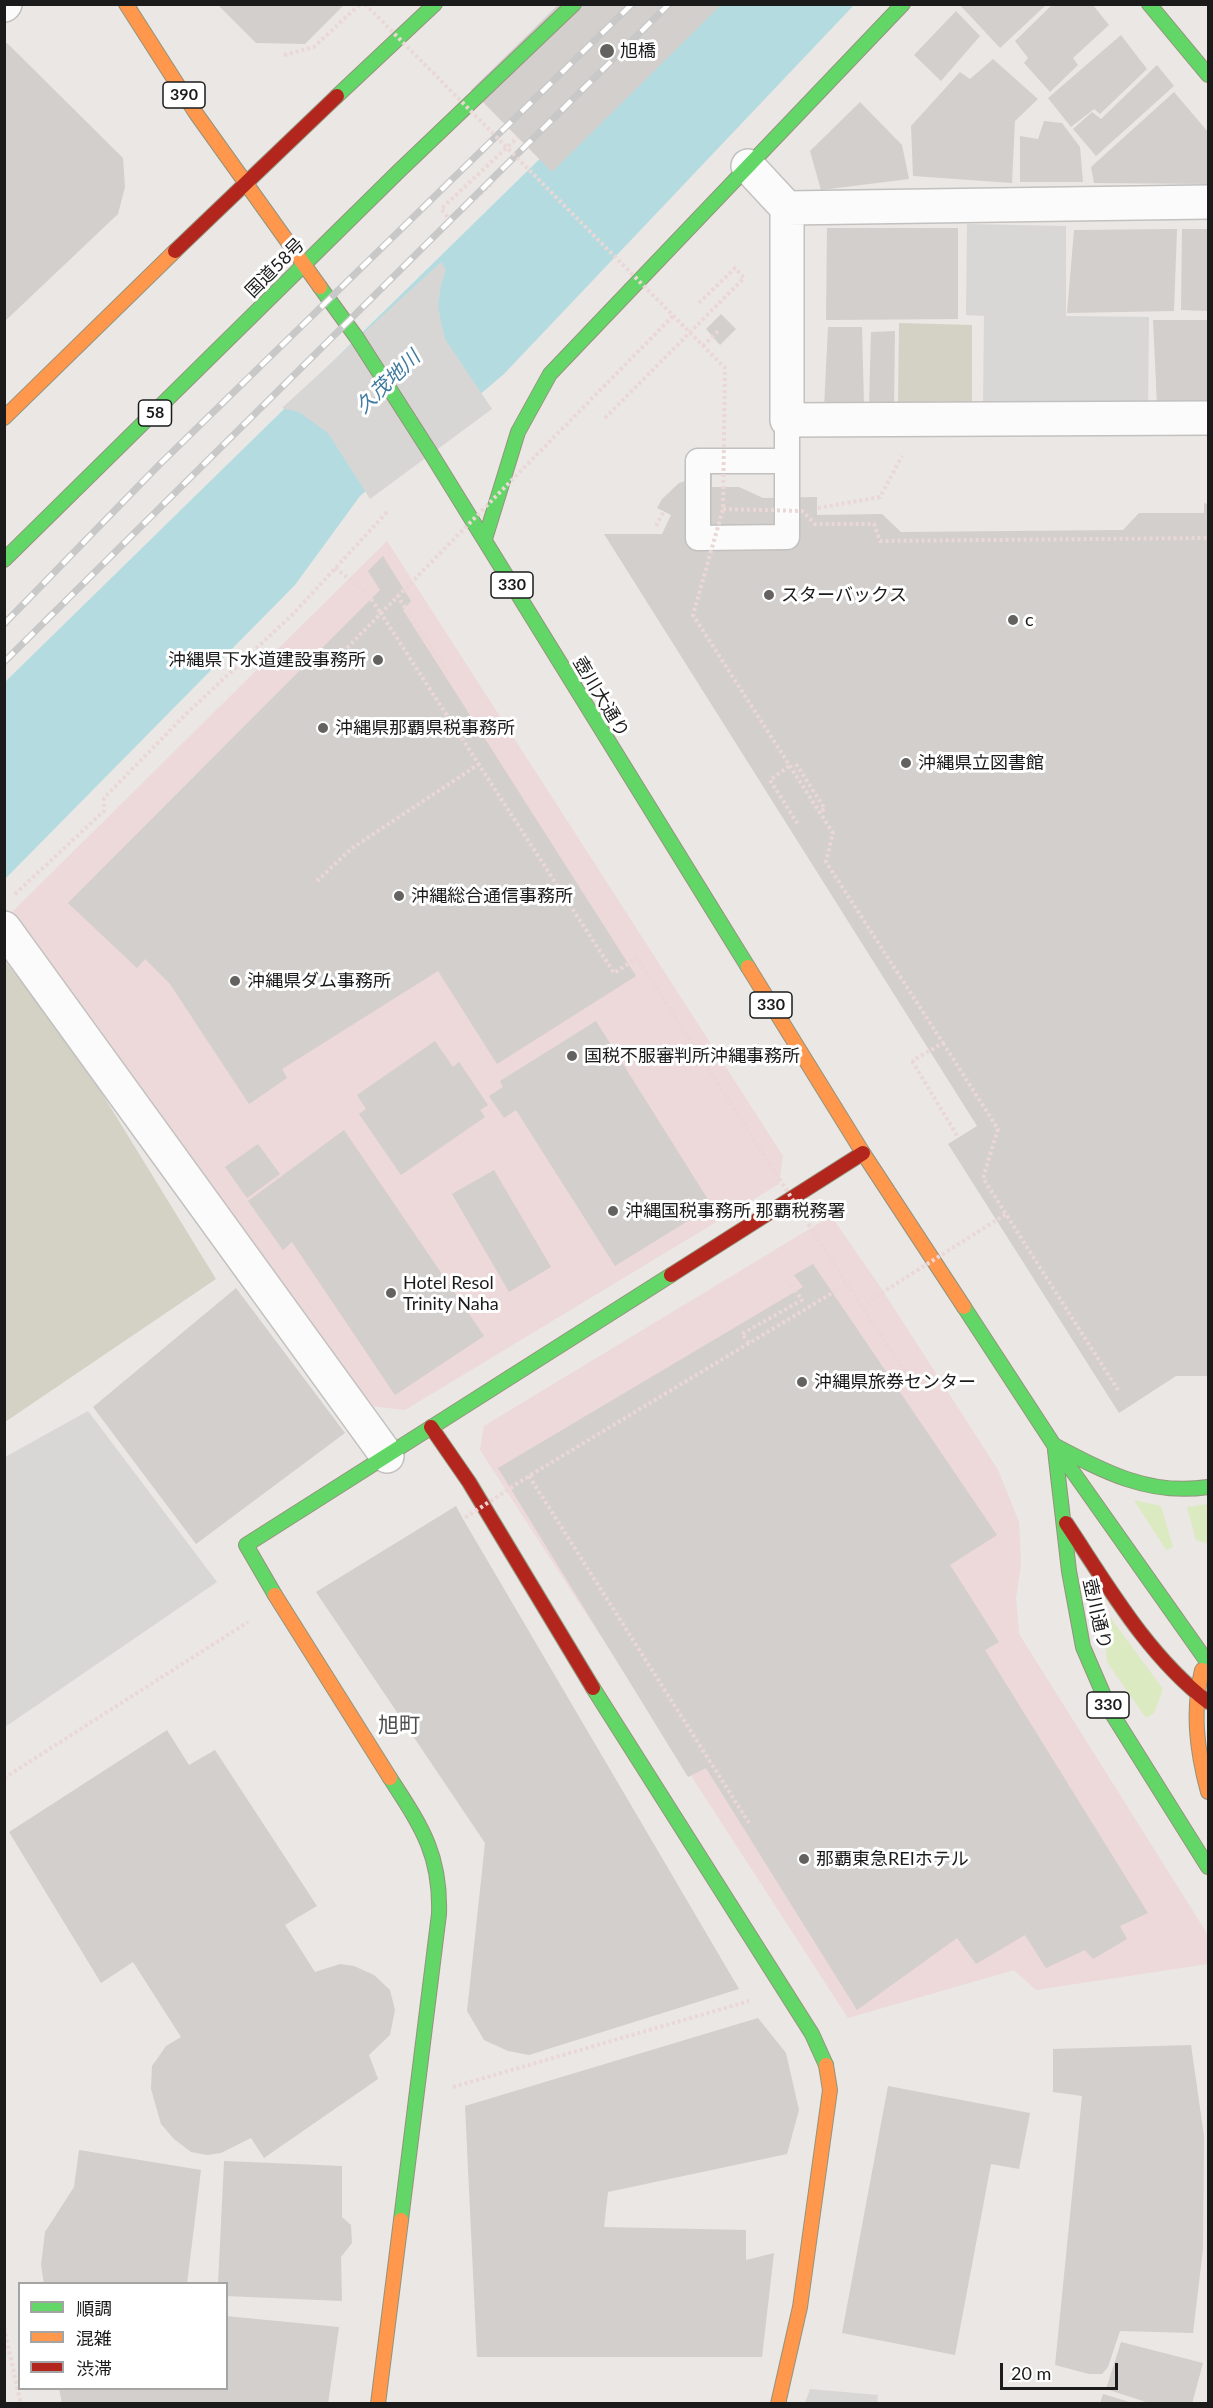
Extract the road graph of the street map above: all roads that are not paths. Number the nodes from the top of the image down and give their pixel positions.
1 (126, 4) edge
2 (435, 4) edge
3 (574, 4) edge
4 (903, 4) edge
5 (1149, 4) edge
6 (1209, 75) edge
7 (748, 166) junction
8 (245, 183) junction
9 (1209, 202) edge
10 (787, 208) junction
11 (304, 264) junction
12 (4, 418) edge
13 (1209, 418) edge
14 (798, 420) junction
15 (787, 461) junction
16 (485, 538) junction
17 (4, 560) edge
18 (4, 928) edge
19 (863, 1153) junction
20 (431, 1427) junction
21 (1054, 1445) junction
22 (387, 1456) junction
23 (1209, 1487) edge
24 (1065, 1521) junction
25 (1208, 1658) edge
26 (1195, 1694) junction
27 (1209, 1702) edge
28 (1209, 1792) edge
29 (1209, 1867) edge
30 (378, 2403) edge
31 (778, 2403) edge

1 - 8 main road, 390
2 - 8 main road
3 - 11 main road, 国道58号 / 58
4 - 7 main road
5 - 6 main road
7 - 10 street
7 - 16 main road
8 - 11 main road, 330
8 - 12 main road
9 - 10 street
10 - 14 street
11 - 16 main road, 壺川大通り / 330
11 - 17 main road, 国道58号 / 58
13 - 14 street
14 - 15 lane
15 - 15 lane
16 - 19 main road, 壺川大通り / 330
18 - 22 street
19 - 20 main road
19 - 21 main road, 壺川通り / 330
20 - 22 main road
20 - 31 main road
21 - 23 main road
21 - 24 main road, 壺川通り / 330
21 - 25 main road, 壺川通り / 330
22 - 30 main road
24 - 26 main road
24 - 29 main road, 壺川通り / 330
25 - 26 main road
26 - 27 main road
26 - 28 main road

